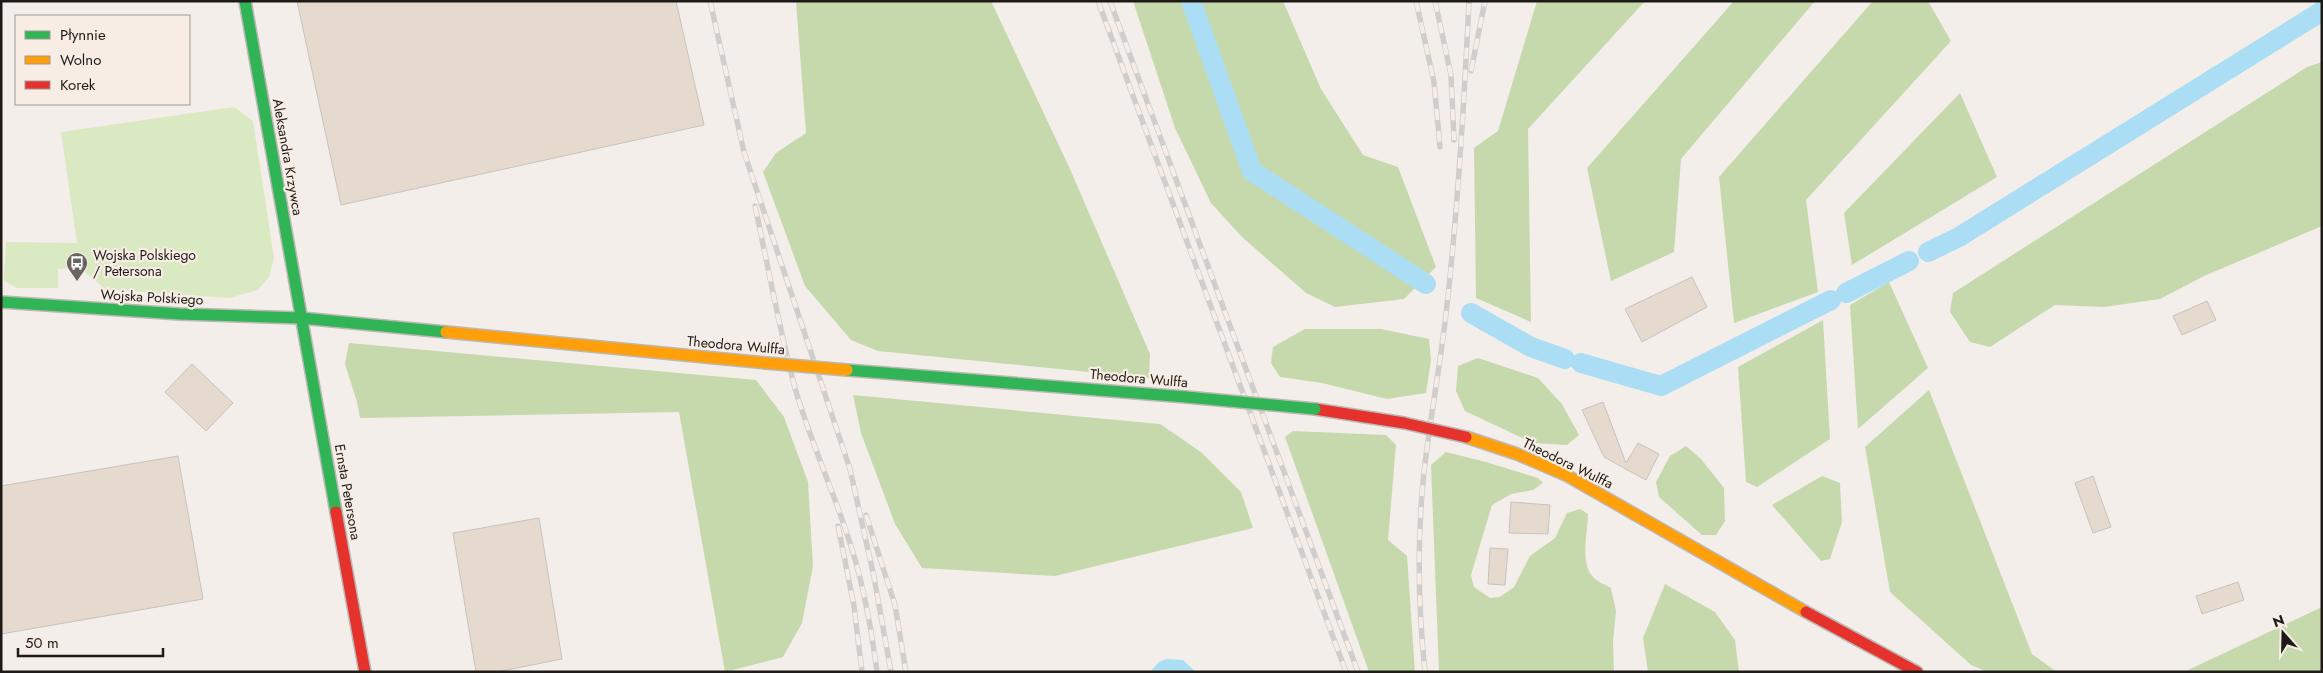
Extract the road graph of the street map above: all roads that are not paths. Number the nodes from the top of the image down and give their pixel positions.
1 (246, 1) edge
2 (1, 302) edge
3 (301, 318) junction
4 (365, 672) edge
5 (1917, 672) edge

1 - 3 street, Aleksandra Krzywca
2 - 3 street, Wojska Polskiego
3 - 4 street, Ernsta Petersona
3 - 5 street, Theodora Wulffa, bridge

